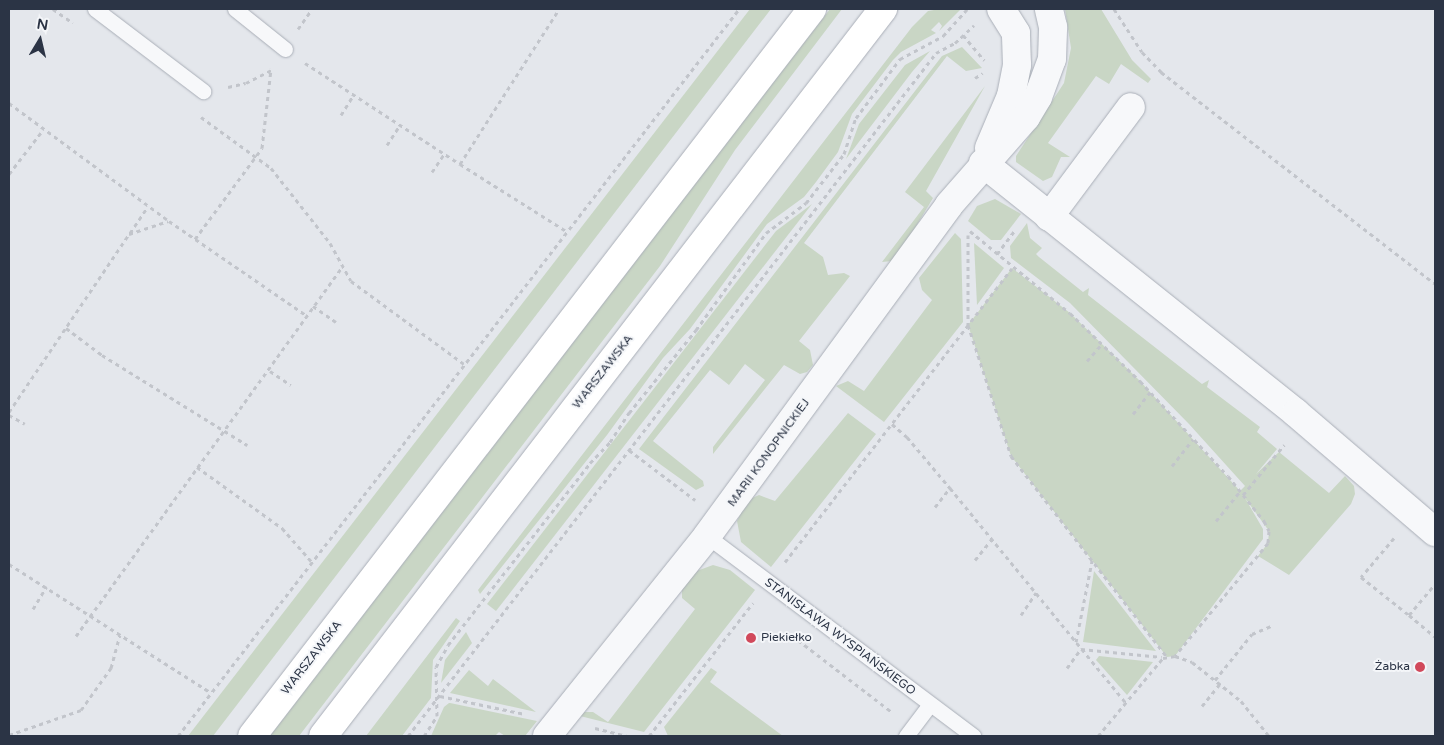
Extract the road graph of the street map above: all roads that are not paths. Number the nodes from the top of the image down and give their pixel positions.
1 (95, 9) edge
2 (235, 9) edge
3 (812, 9) edge
4 (883, 9) edge
5 (1001, 9) edge
6 (1049, 9) edge
7 (285, 49) road end
8 (204, 91) dead end
9 (1131, 107) dead end
10 (983, 163) junction
11 (1050, 216) junction
12 (714, 528) junction
13 (1435, 532) edge
14 (929, 706) junction
15 (945, 718) junction
16 (539, 726) edge
17 (252, 736) edge
18 (323, 736) edge
19 (906, 736) edge
20 (955, 736) edge
21 (974, 736) edge

1 - 8 lane
2 - 7 lane
3 - 17 main road, WARSZAWSKA
4 - 18 main road, WARSZAWSKA
5 - 10 street, MARII KONOPNICKIEJ
6 - 10 street, MARII KONOPNICKIEJ
9 - 11 street
10 - 11 street
10 - 12 street, MARII KONOPNICKIEJ
11 - 13 street
12 - 14 lane, STANISŁAWA WYSPIAŃSKIEGO
12 - 16 street, MARII KONOPNICKIEJ
14 - 15 lane, STANISŁAWA WYSPIAŃSKIEGO
14 - 19 lane
15 - 20 lane
15 - 21 lane, STANISŁAWA WYSPIAŃSKIEGO

